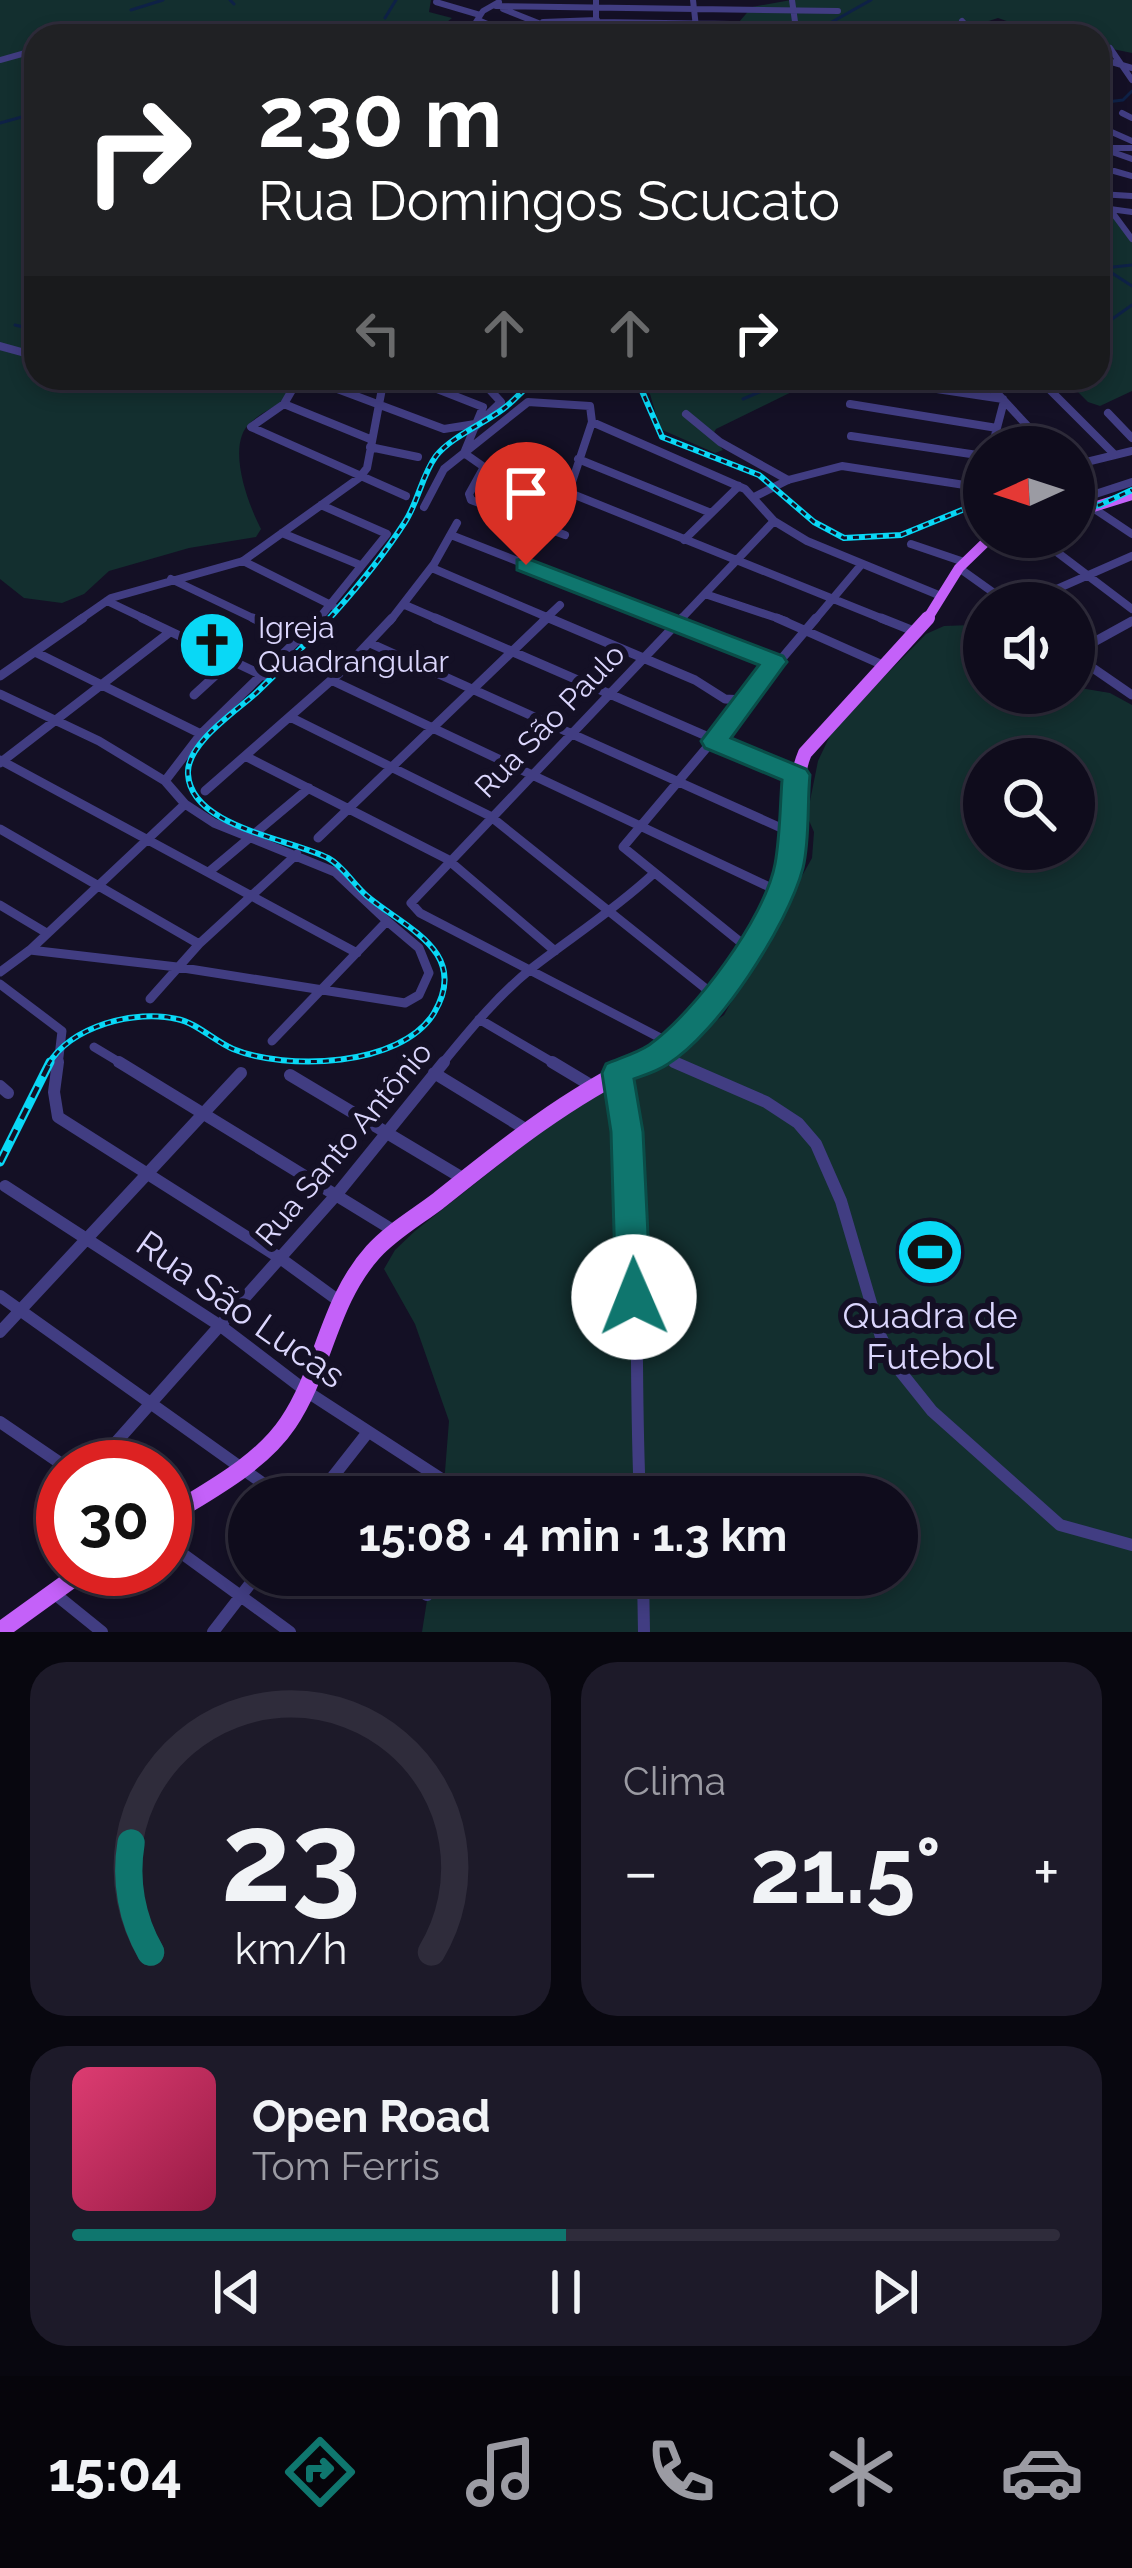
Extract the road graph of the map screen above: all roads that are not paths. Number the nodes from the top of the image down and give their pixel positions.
1 (540, 0) edge
2 (791, 0) edge
3 (436, 2) edge
4 (596, 4) edge
5 (693, 4) edge
6 (494, 5) junction
7 (792, 10) junction
8 (838, 10) dead end
9 (479, 17) junction
10 (598, 21) junction
11 (962, 21) dead end
12 (533, 22) junction
13 (475, 24) edge
14 (493, 24) edge
15 (538, 24) edge
16 (598, 24) edge
17 (695, 24) joint
18 (794, 24) edge
19 (965, 24) edge
20 (1110, 48) dead end
21 (1110, 62) edge
22 (1122, 65) junction
23 (1132, 68) edge
24 (1132, 80) edge
25 (1121, 113) dead end
26 (1132, 118) edge
27 (1114, 171) dead end
28 (1132, 176) edge
29 (1110, 209) joint
30 (1132, 212) edge
31 (1131, 236) edge
32 (295, 390) edge
33 (339, 390) edge
34 (382, 390) edge
35 (440, 390) edge
36 (490, 390) edge
37 (940, 390) edge
38 (994, 390) edge
39 (1050, 390) edge
40 (1004, 400) junction
41 (501, 402) junction
42 (284, 404) junction
43 (380, 404) junction
44 (850, 404) dead end
45 (483, 407) junction
46 (1108, 413) dead end
47 (686, 414) dead end
48 (592, 422) junction
49 (474, 426) junction
50 (985, 426) edge
51 (998, 426) edge
52 (1028, 426) edge
53 (851, 436) dead end
54 (1132, 438) edge
55 (370, 443) junction
56 (1132, 451) edge
57 (464, 453) junction
58 (963, 453) edge
59 (1114, 455) junction
60 (418, 457) dead end
61 (514, 459) dead end
62 (578, 459) junction
63 (1095, 460) edge
64 (359, 478) junction
65 (788, 479) junction
66 (1132, 482) edge
67 (493, 484) dead end
68 (963, 485) edge
69 (739, 486) junction
70 (569, 491) junction
71 (1095, 494) edge
72 (406, 496) dead end
73 (754, 496) junction
74 (1132, 496) edge
75 (537, 498) dead end
76 (321, 505) junction
77 (424, 507) dead end
78 (1095, 509) edge
79 (711, 513) junction
80 (518, 515) junction
81 (1095, 518) edge
82 (774, 521) junction
83 (457, 523) dead end
84 (498, 531) dead end
85 (282, 533) junction
86 (1132, 534) edge
87 (451, 535) junction
88 (566, 535) dead end
89 (684, 540) junction
90 (911, 544) dead end
91 (1132, 556) edge
92 (969, 558) edge
93 (1063, 558) edge
94 (736, 560) junction
95 (243, 561) junction
96 (359, 565) junction
97 (861, 565) junction
98 (962, 565) junction
99 (431, 568) junction
100 (1086, 576) junction
101 (170, 578) junction
102 (983, 582) edge
103 (1072, 582) edge
104 (705, 594) junction
105 (941, 596) junction
106 (836, 599) junction
107 (106, 601) junction
108 (333, 605) junction
109 (405, 605) junction
110 (560, 605) dead end
111 (1132, 609) edge
112 (547, 617) junction
113 (1132, 621) edge
114 (675, 626) junction
115 (804, 630) junction
116 (170, 632) junction
117 (919, 633) junction
118 (301, 641) junction
119 (1095, 642) edge
120 (372, 644) junction
121 (511, 652) junction
122 (37, 653) junction
123 (643, 659) junction
124 (230, 662) junction
125 (775, 662) junction
126 (885, 666) junction
127 (1095, 669) edge
128 (0, 676) edge
129 (264, 676) junction
130 (332, 680) junction
131 (101, 684) junction
132 (472, 688) junction
133 (0, 694) edge
134 (194, 694) dead end
135 (1131, 694) edge
136 (608, 696) junction
137 (744, 700) junction
138 (290, 717) junction
139 (55, 721) junction
140 (430, 726) junction
141 (569, 732) junction
142 (201, 734) junction
143 (714, 741) junction
144 (245, 756) junction
145 (1, 762) edge
146 (388, 766) junction
147 (535, 773) junction
148 (796, 775) junction
149 (676, 780) junction
150 (165, 781) junction
151 (309, 788) junction
152 (206, 791) dead end
153 (185, 804) junction
154 (346, 809) junction
155 (490, 816) junction
156 (641, 825) junction
157 (0, 829) edge
158 (790, 832) junction
159 (318, 838) dead end
160 (148, 839) junction
161 (251, 839) junction
162 (297, 854) junction
163 (447, 859) junction
164 (210, 872) junction
165 (652, 875) junction
166 (98, 885) junction
167 (780, 892) junction
168 (250, 897) junction
169 (0, 905) edge
170 (608, 915) junction
171 (384, 924) junction
172 (45, 932) junction
173 (199, 944) junction
174 (749, 949) junction
175 (30, 950) junction
176 (555, 951) junction
177 (357, 953) junction
178 (176, 967) junction
179 (530, 970) junction
180 (0, 972) edge
181 (0, 984) edge
182 (324, 989) junction
183 (715, 996) junction
184 (150, 999) dead end
185 (479, 1019) junction
186 (272, 1041) dead end
187 (671, 1043) junction
188 (94, 1047) dead end
189 (658, 1055) junction
190 (242, 1073) dead end
191 (434, 1073) junction
192 (617, 1073) junction
193 (290, 1075) dead end
194 (592, 1086) junction
195 (206, 1113) junction
196 (526, 1130) junction
197 (390, 1133) junction
198 (145, 1174) junction
199 (464, 1179) junction
200 (5, 1186) dead end
201 (337, 1194) junction
202 (396, 1232) junction
203 (86, 1238) junction
204 (280, 1258) junction
205 (0, 1296) edge
206 (339, 1301) junction
207 (20, 1311) junction
208 (222, 1327) junction
209 (0, 1332) edge
210 (306, 1391) junction
211 (152, 1403) junction
212 (0, 1422) edge
213 (368, 1432) junction
214 (118, 1440) edge
215 (36, 1449) edge
216 (240, 1470) junction
217 (249, 1476) edge
218 (333, 1476) edge
219 (437, 1476) edge
220 (639, 1476) edge
221 (192, 1501) edge
222 (1132, 1545) edge
223 (192, 1561) edge
224 (228, 1587) edge
225 (47, 1596) edge
226 (58, 1596) edge
227 (241, 1596) joint
228 (643, 1596) edge
229 (0, 1630) edge
230 (102, 1632) edge
231 (213, 1632) edge
232 (290, 1632) edge
233 (644, 1632) edge

1 - 6 street
2 - 7 street
3 - 9 street
4 - 5 street
4 - 6 street
4 - 10 street
5 - 7 street
5 - 17 street
6 - 9 street
6 - 12 street
7 - 8 street
7 - 18 street
9 - 13 street
9 - 14 street
10 - 12 street
10 - 16 street
10 - 17 street
11 - 19 street
12 - 15 street
20 - 22 street
21 - 22 street
22 - 23 street
22 - 24 street
25 - 26 street
27 - 28 street
29 - 30 street
29 - 31 street
32 - 42 street
33 - 43 street
34 - 43 street
35 - 45 street
36 - 41 street
37 - 40 street
38 - 40 street
39 - 59 street
40 - 51 street
40 - 52 street
41 - 45 street
41 - 49 street
42 - 55 street
42 - 64 street
43 - 49 street
43 - 55 street
44 - 50 street
45 - 49 street
46 - 54 street
47 - 65 street
48 - 57 street
48 - 62 street
48 - 69 street
49 - 57 street
53 - 58 street
55 - 60 street
55 - 64 street
56 - 59 street
57 - 77 street
57 - 80 street
59 - 63 street
61 - 70 street
62 - 70 street
62 - 79 street
64 - 72 street
64 - 76 street
65 - 68 street
65 - 73 street
66 - 71 street
67 - 75 street
69 - 73 street
69 - 79 street
70 - 89 street
73 - 82 street
74 - 78 main road
76 - 85 street
76 - 96 street
79 - 89 street
80 - 84 street
80 - 88 street
81 - 86 street
82 - 94 street, Rua São Paulo
82 - 97 street
83 - 87 street
85 - 95 street
85 - 96 street
87 - 99 street
87 - 114 street
89 - 94 street
90 - 98 street
91 - 100 street
92 - 98 main road
93 - 100 street
94 - 104 street, Rua São Paulo
94 - 106 street
95 - 101 street
95 - 108 street
96 - 108 street
97 - 105 street
97 - 106 street
98 - 102 street
98 - 105 main road
99 - 109 street
99 - 112 street
100 - 103 street
100 - 111 street
101 - 107 street
101 - 118 street
104 - 114 street, Rua São Paulo
104 - 115 street
105 - 117 main road
106 - 115 street
106 - 117 street
107 - 116 street
107 - 122 street
108 - 118 street
109 - 120 street
109 - 121 street
110 - 112 street
112 - 121 street
112 - 123 street
113 - 119 street
114 - 123 street, Rua São Paulo
114 - 125 street
115 - 125 street
115 - 126 street
116 - 124 street
116 - 131 street
117 - 126 main road
118 - 129 street
120 - 130 street
120 - 132 street
121 - 132 street
121 - 136 street
122 - 128 street
122 - 131 street
123 - 136 street, Rua São Paulo
123 - 137 street
124 - 129 street
124 - 134 street
125 - 137 street
126 - 148 main road
127 - 135 street
129 - 142 street
130 - 138 street
130 - 140 street
131 - 139 street
131 - 142 street
132 - 140 street
132 - 141 street
133 - 139 street
136 - 141 street, Rua São Paulo
136 - 143 street
137 - 143 street
138 - 144 street
138 - 146 street
139 - 145 street
139 - 150 street
140 - 146 street
140 - 147 street
141 - 147 street, Rua São Paulo
141 - 149 street
142 - 150 street
143 - 148 street
143 - 149 street
144 - 151 street
144 - 152 street
145 - 160 street
146 - 154 street
146 - 155 street
147 - 155 street, Rua São Paulo
147 - 156 street
148 - 158 main road
149 - 156 street
149 - 158 street
150 - 153 street
151 - 154 street
151 - 161 street
153 - 160 street
153 - 161 street
154 - 159 street
154 - 163 street
155 - 163 street, Rua São Paulo
155 - 170 street
156 - 165 street
156 - 167 street
157 - 166 street
158 - 167 main road
160 - 164 street
160 - 166 street
161 - 162 street
161 - 164 street
162 - 168 street
162 - 171 street
163 - 176 street
163 - 179 street, Rua São Paulo
164 - 168 street
165 - 170 street, Rua Santo Antônio
165 - 174 street
166 - 172 street
166 - 173 street
167 - 174 main road
168 - 173 street
168 - 177 street
169 - 172 street
170 - 176 street, Rua Santo Antônio
170 - 183 street
171 - 177 street
171 - 182 street
172 - 175 street
173 - 178 street
174 - 183 main road
175 - 178 street
175 - 180 street
176 - 179 street, Rua Santo Antônio
177 - 182 street
178 - 182 street
178 - 184 street
179 - 185 street, Rua Santo Antônio
179 - 187 street
181 - 198 street
182 - 186 street
183 - 187 main road
185 - 191 street, Rua Santo Antônio
185 - 194 street
187 - 189 main road
188 - 195 street
189 - 192 main road
189 - 222 street
190 - 195 street
191 - 196 street
191 - 197 street, Rua Santo Antônio
192 - 194 main road
192 - 220 street
193 - 197 street
194 - 196 main road
195 - 198 street
195 - 201 street
196 - 199 main road
197 - 199 street
197 - 201 street, Rua Santo Antônio
198 - 203 street
198 - 204 street
199 - 202 main road
200 - 203 street, Rua São Lucas
201 - 202 street
201 - 204 street, Rua Santo Antônio
202 - 206 main road
203 - 207 street
203 - 208 street, Rua São Lucas
204 - 206 street
204 - 208 street, Rua Santo Antônio
205 - 207 street
206 - 210 main road
207 - 209 street
207 - 211 street
208 - 210 street, Rua São Lucas
208 - 211 street, Rua Santo Antônio
210 - 213 street, Rua São Lucas
210 - 216 main road
211 - 214 street, Rua Santo Antônio
211 - 216 street
212 - 215 street
213 - 218 street
213 - 219 street, Rua São Lucas
216 - 217 street
216 - 221 main road
223 - 224 street
225 - 229 main road
226 - 230 street
227 - 231 street
227 - 232 street
228 - 233 street

